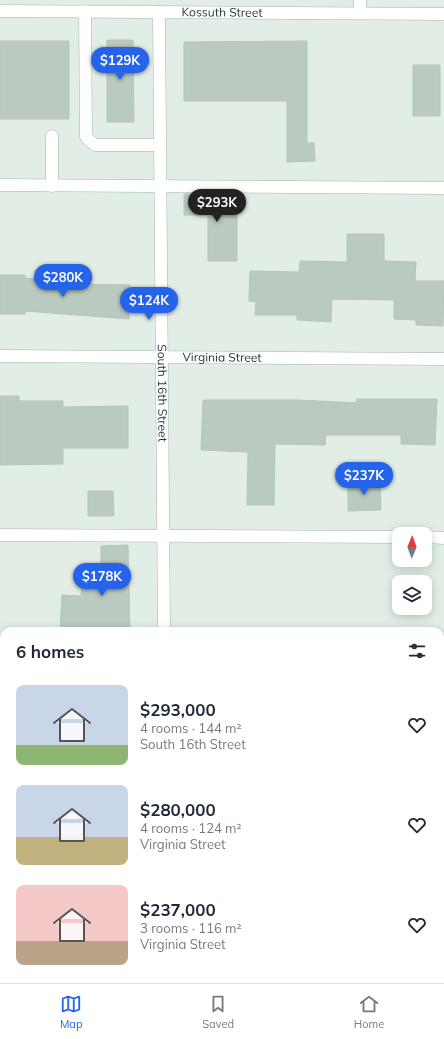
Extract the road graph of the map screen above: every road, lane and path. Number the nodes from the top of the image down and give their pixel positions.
1 (360, 0) edge
2 (14, 5) edge
3 (189, 6) edge
4 (0, 11) edge
5 (86, 11) junction
6 (159, 12) junction
7 (360, 13) junction
8 (444, 14) edge
9 (52, 136) dead end
10 (159, 145) junction
11 (0, 185) edge
12 (52, 186) junction
13 (159, 186) junction
14 (444, 188) edge
15 (0, 356) edge
16 (161, 356) junction
17 (444, 359) edge
18 (0, 535) edge
19 (163, 535) junction
20 (392, 537) edge
21 (432, 537) edge
22 (444, 538) edge
23 (164, 627) edge

1 - 7 street
2 - 4 street, Kossuth Street
2 - 5 street, Kossuth Street
3 - 6 street, Kossuth Street
3 - 7 street, Kossuth Street
5 - 6 street, Kossuth Street
5 - 10 street
6 - 10 street, South 16th Street
7 - 8 street, Kossuth Street
9 - 12 street
10 - 13 street, South 16th Street
11 - 12 street
12 - 13 street
13 - 14 street
13 - 16 street, South 16th Street
15 - 16 street, Virginia Street
16 - 17 street, Virginia Street
16 - 19 street, South 16th Street
18 - 19 street
19 - 20 street
19 - 23 street, South 16th Street
21 - 22 street

